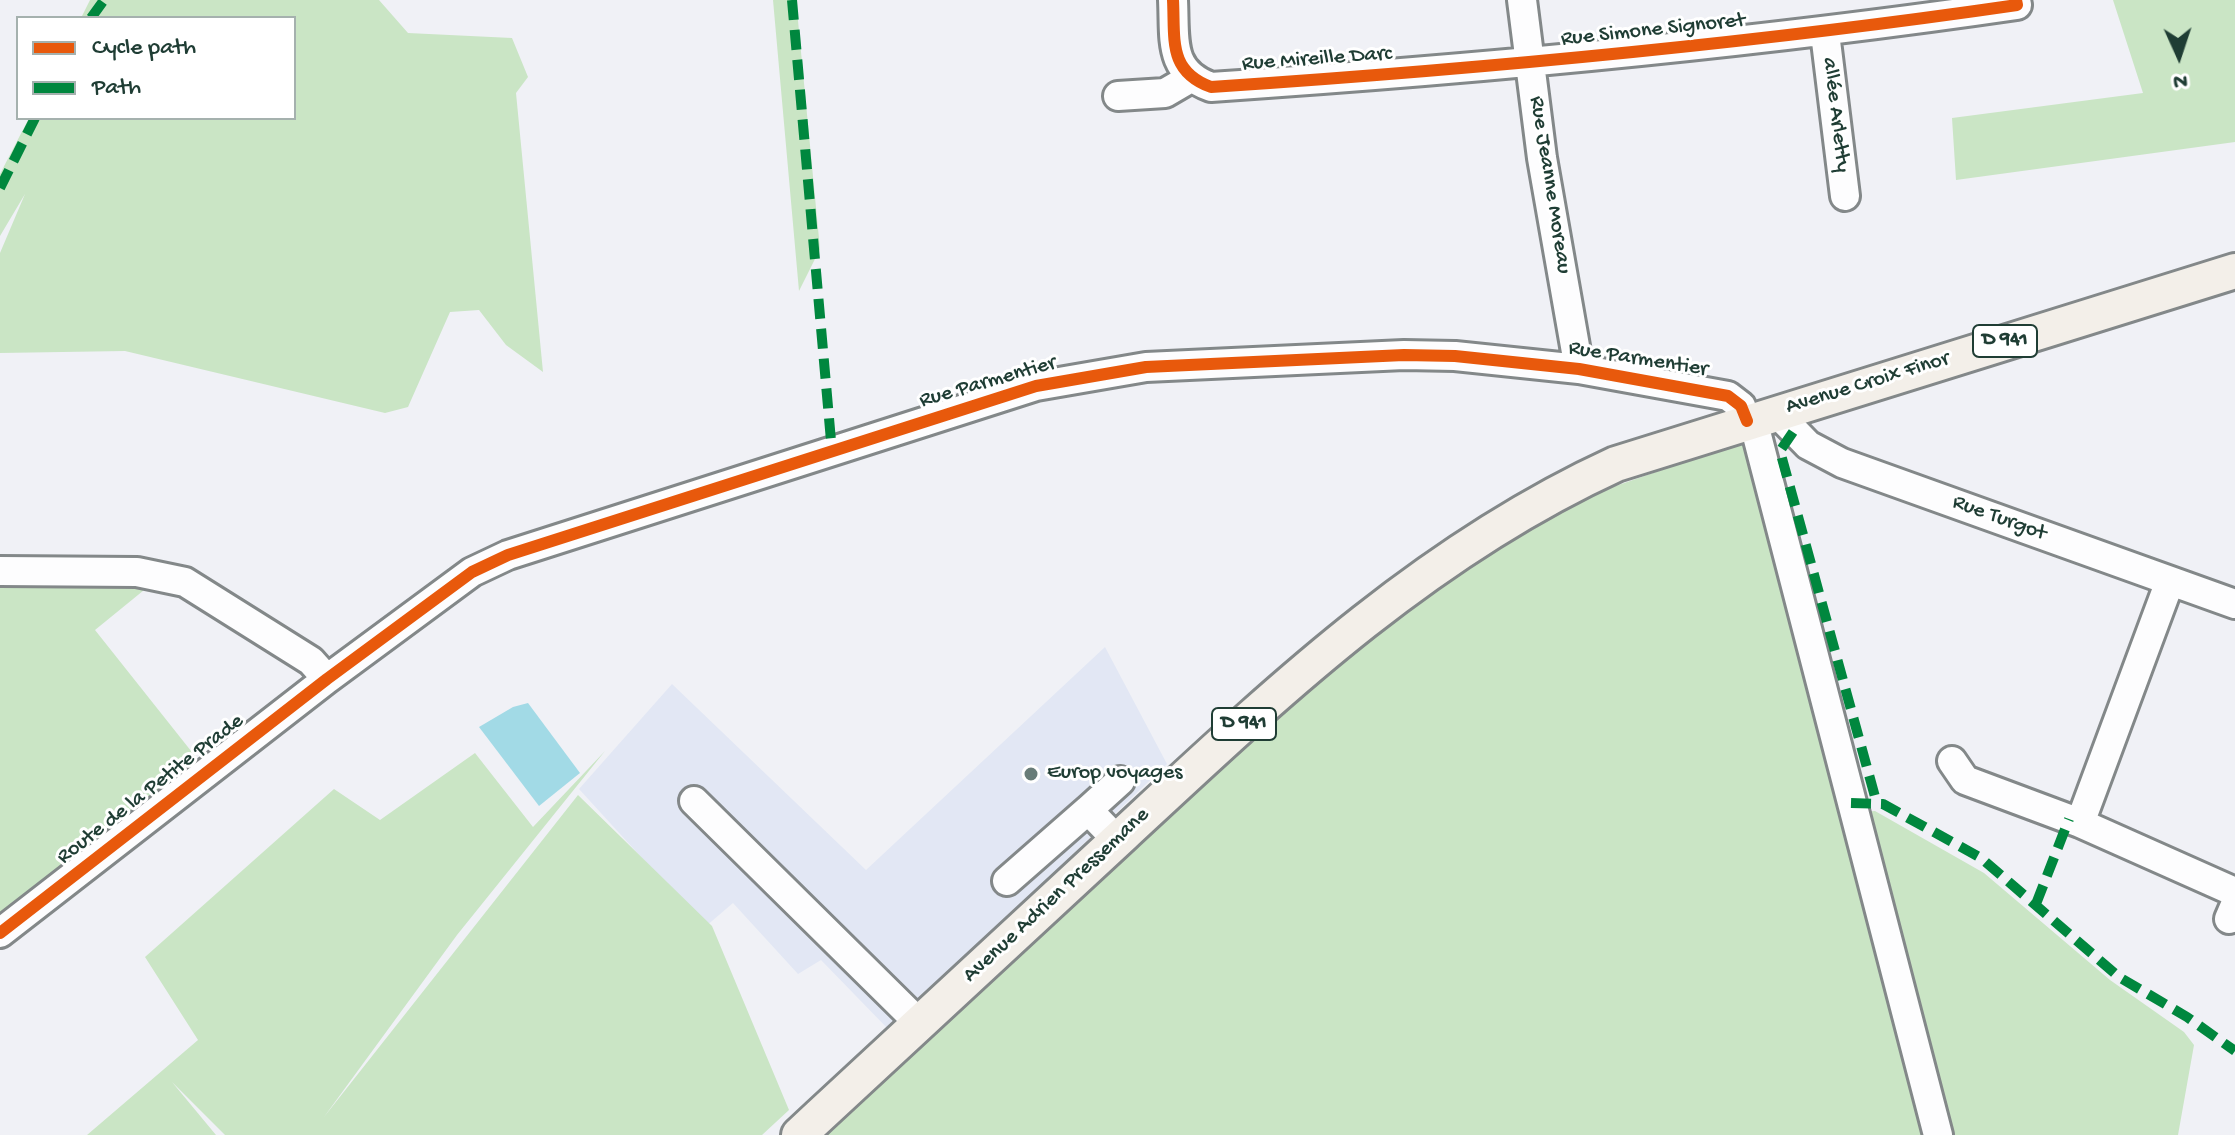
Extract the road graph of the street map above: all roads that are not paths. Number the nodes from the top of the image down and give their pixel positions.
1 (1173, 0) edge
2 (1522, 0) edge
3 (2017, 3) edge
4 (1825, 33) junction
5 (1531, 64) junction
6 (1189, 79) junction
7 (1118, 96) dead end
8 (1845, 196) dead end
9 (2235, 271) edge
10 (1579, 369) junction
11 (1759, 418) junction
12 (0, 571) edge
13 (2170, 581) junction
14 (2235, 604) edge
15 (327, 679) junction
16 (1952, 761) dead end
17 (1120, 781) dead end
18 (694, 801) dead end
19 (1088, 810) junction
20 (2080, 823) junction
21 (1117, 840) junction
22 (1007, 881) dead end
23 (2233, 905) edge
24 (0, 933) edge
25 (919, 1023) junction
26 (799, 1135) edge
27 (1938, 1135) edge

1 - 6 street
2 - 5 street, Rue Jeanne Moreau
3 - 4 street, Rue Simone Signoret
4 - 5 street, Rue Simone Signoret
4 - 8 street, allée Arletty
5 - 6 street, Rue Mireille Darc
5 - 10 street, Rue Jeanne Moreau
6 - 7 street
9 - 11 main road, Avenue Croix Finor / D 941
10 - 11 street, Rue Parmentier
10 - 15 street, Rue Parmentier
11 - 13 street, Rue Turgot
11 - 21 main road, Avenue Adrien Pressemane / D 941
11 - 27 street
12 - 15 street
13 - 14 street, Rue Turgot
13 - 20 street
15 - 24 street, Route de la Petite Prade
16 - 20 street
17 - 19 street
18 - 25 street
19 - 21 street
19 - 22 street
20 - 23 street
21 - 25 main road, Avenue Adrien Pressemane / D 941
25 - 26 main road, Avenue Adrien Pressemane / D 941

